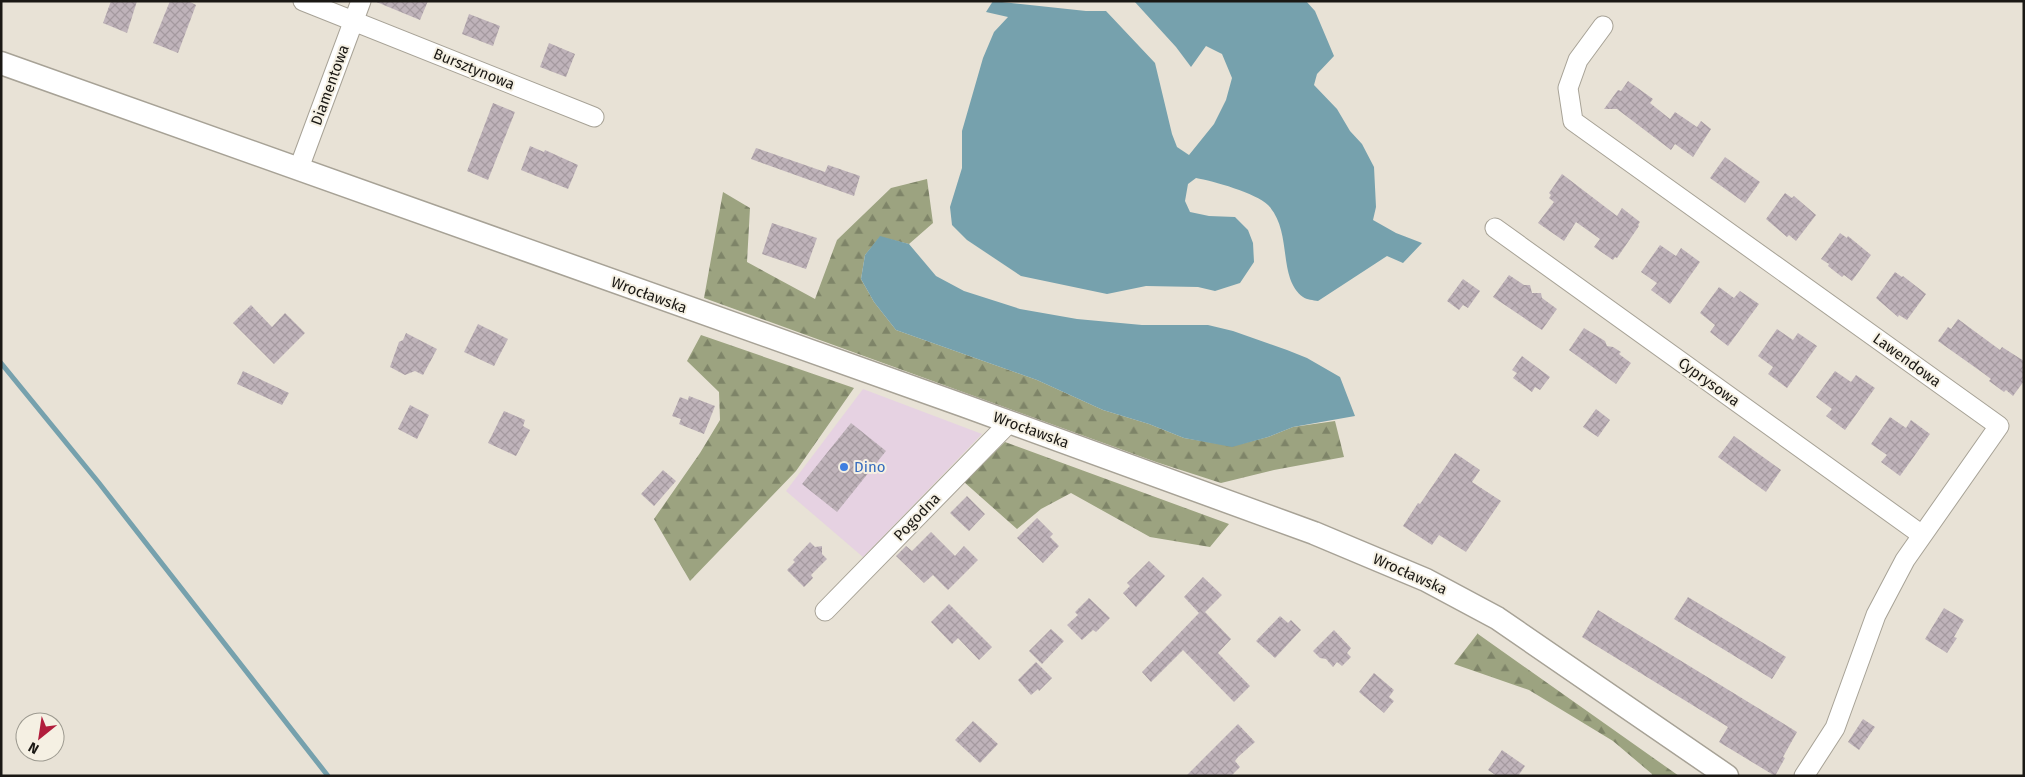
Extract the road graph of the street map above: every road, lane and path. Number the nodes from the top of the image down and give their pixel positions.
1 (303, 1) edge
2 (361, 1) edge
3 (353, 21) junction
4 (1603, 26) dead end
5 (1, 63) edge
6 (594, 117) dead end
7 (297, 167) junction
8 (1496, 228) dead end
9 (1007, 422) junction
10 (1922, 535) junction
11 (825, 611) dead end
12 (1727, 776) edge
13 (1804, 776) edge

1 - 3 street, Bursztynowa
2 - 3 street, Diamentowa
3 - 6 street, Bursztynowa
3 - 7 street, Diamentowa
4 - 10 street, Lawendowa
5 - 7 main road, Wrocławska
7 - 9 main road, Wrocławska
8 - 10 street, Cyprysowa
9 - 11 street, Pogodna
9 - 12 main road, Wrocławska
10 - 13 street, Lawendowa

